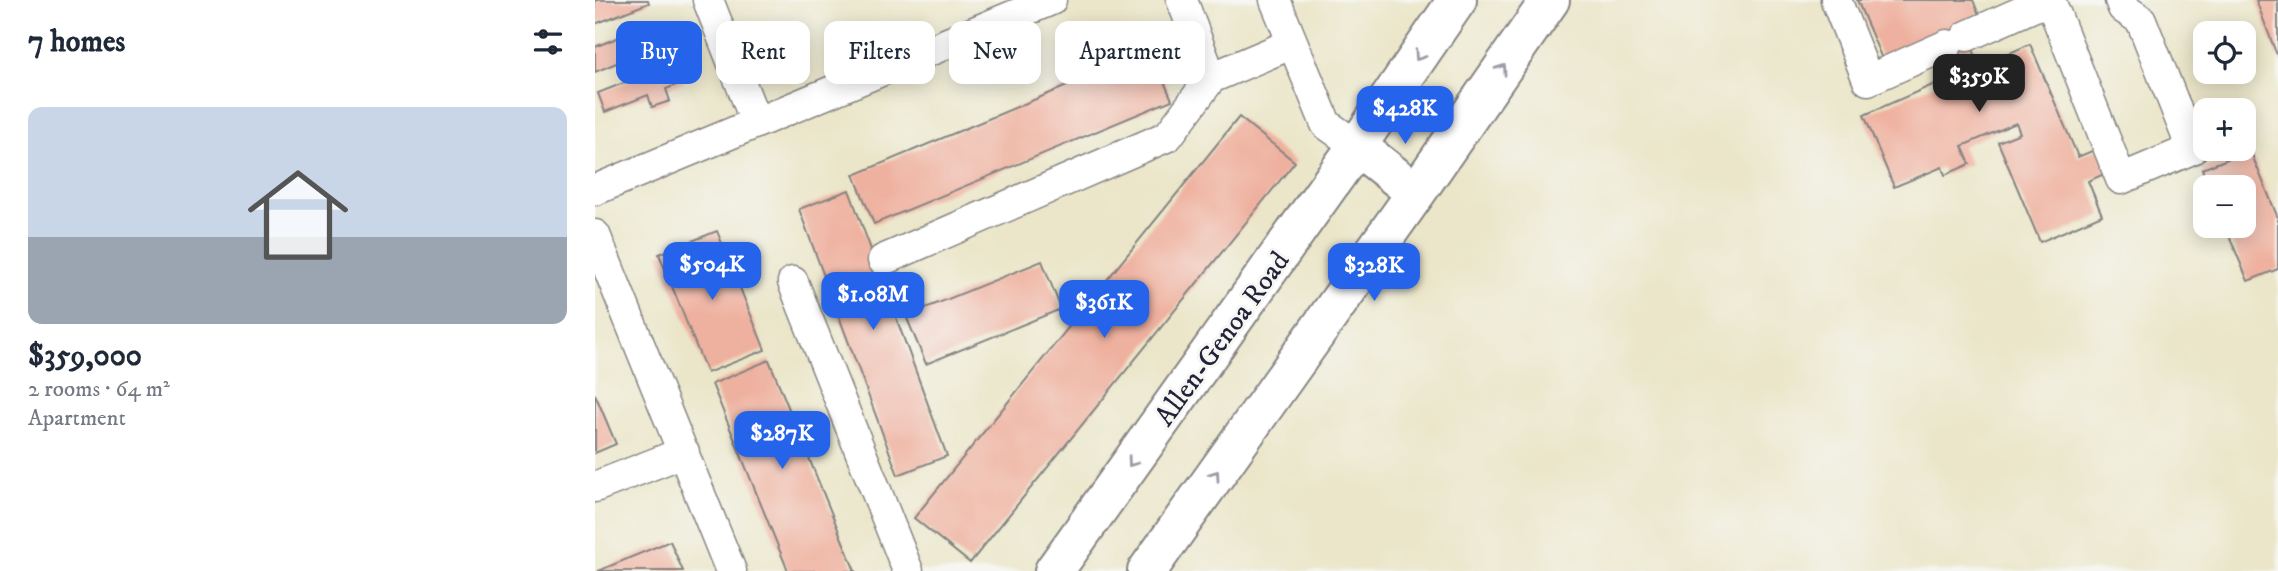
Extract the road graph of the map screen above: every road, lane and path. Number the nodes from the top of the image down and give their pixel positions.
1 (708, 0) edge
2 (1051, 0) edge
3 (1182, 0) edge
4 (1275, 0) edge
5 (1457, 0) edge
6 (1550, 0) edge
7 (1836, 0) edge
8 (2049, 0) edge
9 (2120, 0) edge
10 (1993, 11) edge
11 (1291, 44) junction
12 (1211, 78) junction
13 (756, 122) junction
14 (1357, 146) junction
15 (595, 190) edge
16 (1416, 193) junction
17 (595, 235) edge
18 (883, 260) dead end
19 (793, 282) dead end
20 (684, 452) junction
21 (595, 487) edge
22 (731, 571) edge
23 (908, 571) edge
24 (1054, 571) edge
25 (1147, 571) edge

1 - 13 street
2 - 13 street
3 - 12 street
4 - 11 street
5 -> 14 main road, Allen-Genoa Road
16 -> 6 main road
7 - 10 street
8 - 9 street
8 - 10 street
11 - 12 street
11 - 14 street
12 - 18 street
13 - 15 street
14 - 16 main road
14 -> 24 main road, Allen-Genoa Road
25 -> 16 main road
17 - 20 street
19 - 23 street
20 - 21 street
20 - 22 street

